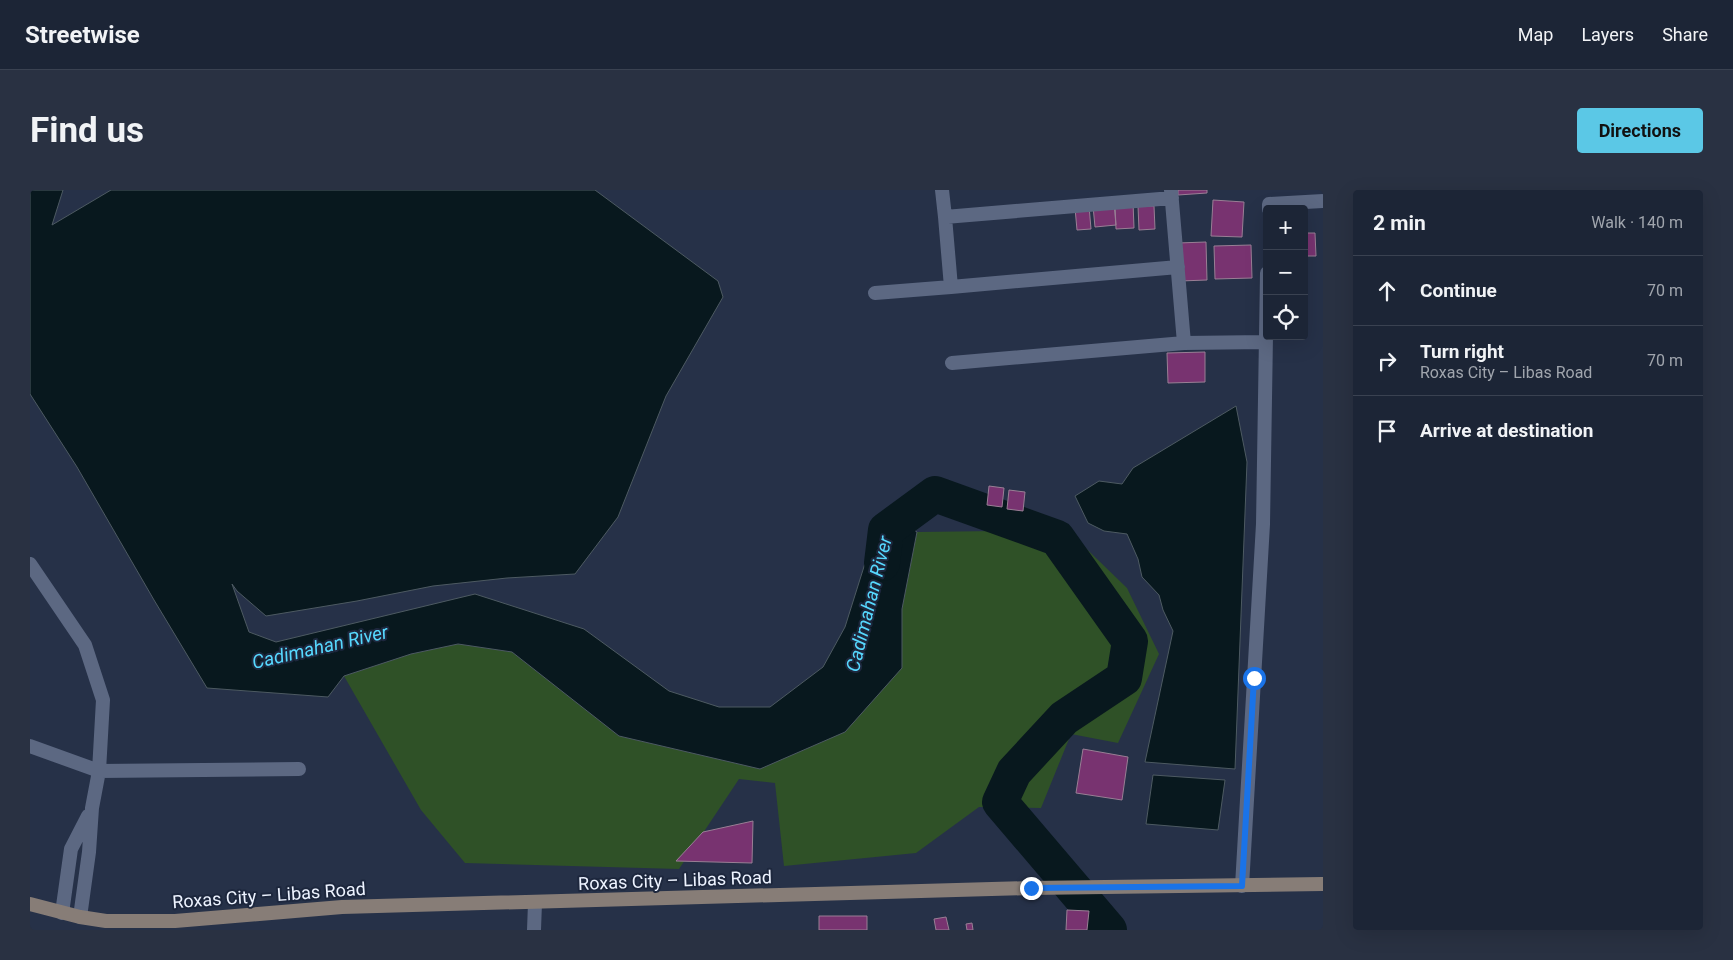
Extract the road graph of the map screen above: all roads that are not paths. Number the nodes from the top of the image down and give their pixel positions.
1 (942, 190) edge
2 (1171, 194) edge
3 (1323, 201) edge
4 (1269, 205) edge
5 (945, 217) junction
6 (1178, 267) junction
7 (951, 287) junction
8 (875, 293) dead end
9 (1266, 295) edge
10 (1265, 342) junction
11 (1184, 343) junction
12 (952, 363) dead end
13 (30, 564) edge
14 (35, 583) edge
15 (30, 746) edge
16 (299, 769) dead end
17 (99, 771) junction
18 (92, 808) junction
19 (1323, 884) edge
20 (1242, 886) junction
21 (535, 903) junction
22 (30, 904) edge
23 (62, 913) junction
24 (80, 917) junction
25 (534, 930) edge

1 - 5 street
2 - 5 street
2 - 6 street
3 - 4 street
5 - 7 street
6 - 7 street
6 - 11 street
7 - 8 street
9 - 10 street
10 - 11 street
10 - 20 street
11 - 12 street
13 - 14 street
14 - 17 street
15 - 17 street
16 - 17 street
17 - 18 street
18 - 23 street
18 - 24 street
19 - 20 main road, Roxas City – Libas Road
20 - 21 main road, Roxas City – Libas Road
21 - 24 main road, Roxas City – Libas Road
21 - 25 street
22 - 23 main road, Roxas City – Libas Road
23 - 24 main road, Roxas City – Libas Road

